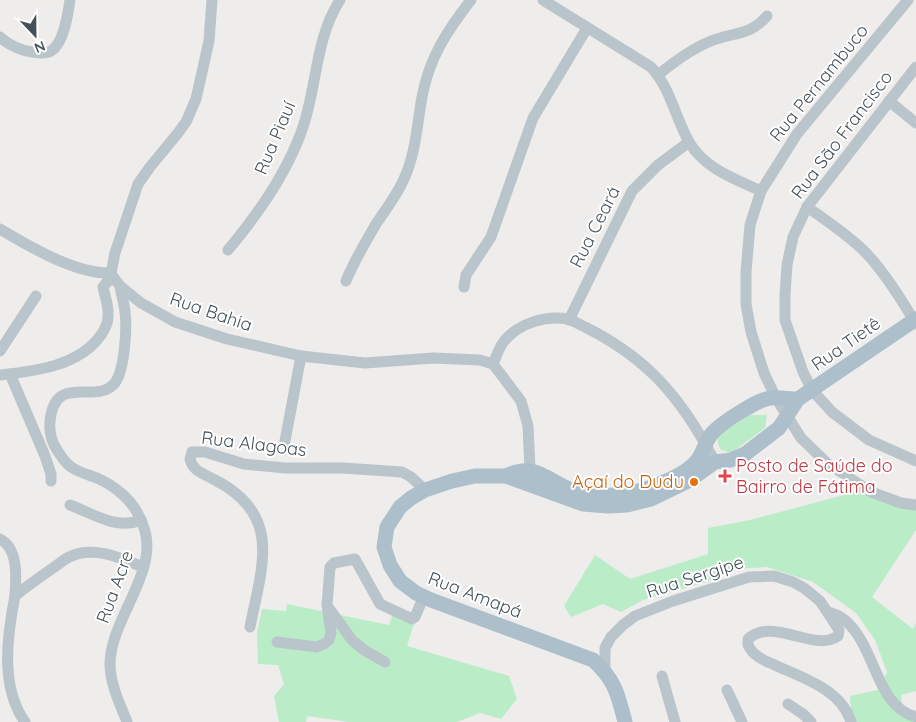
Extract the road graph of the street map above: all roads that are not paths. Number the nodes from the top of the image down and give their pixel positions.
1 (70, 0) edge
2 (212, 0) edge
3 (340, 0) edge
4 (471, 0) edge
5 (543, 0) edge
6 (908, 0) edge
7 (767, 16) dead end
8 (588, 28) junction
9 (0, 37) edge
10 (916, 67) edge
11 (658, 75) junction
12 (889, 100) junction
13 (916, 123) edge
14 (689, 142) junction
15 (761, 191) junction
16 (807, 207) junction
17 (0, 229) edge
18 (228, 250) dead end
19 (115, 279) junction
20 (346, 281) dead end
21 (464, 287) dead end
22 (36, 296) dead end
23 (569, 320) junction
24 (915, 321) edge
25 (0, 351) edge
26 (301, 356) junction
27 (493, 364) junction
28 (5, 375) edge
29 (812, 390) junction
30 (776, 398) junction
31 (798, 399) junction
32 (788, 417) junction
33 (285, 441) dead end
34 (706, 445) junction
35 (715, 462) junction
36 (916, 462) edge
37 (687, 475) junction
38 (536, 477) junction
39 (51, 481) dead end
40 (425, 490) junction
41 (70, 505) dead end
42 (916, 505) edge
43 (141, 520) junction
44 (0, 539) edge
45 (143, 567) junction
46 (15, 596) junction
47 (424, 596) junction
48 (327, 605) junction
49 (828, 612) junction
50 (250, 627) dead end
51 (277, 642) dead end
52 (385, 662) dead end
53 (605, 671) junction
54 (662, 676) dead end
55 (726, 690) dead end
56 (788, 704) dead end
57 (916, 717) edge
58 (25, 722) edge
59 (127, 722) edge
60 (615, 722) edge
61 (625, 722) edge
62 (675, 722) edge
63 (742, 722) edge
64 (811, 722) edge
65 (851, 722) edge

1 - 9 street
2 - 19 street
3 - 18 street, Rua Piauí
4 - 20 street
5 - 8 street
6 - 15 street, Rua Pernambuco
7 - 11 street
8 - 11 street
8 - 21 street
10 - 12 street, Rua São Francisco
11 - 14 street
12 - 13 street
12 - 16 street, Rua São Francisco
14 - 15 street
14 - 23 street, Rua Ceará
15 - 30 street, Rua Pernambuco
16 - 24 street
16 - 29 street, Rua São Francisco
17 - 19 street
19 - 26 street, Rua Bahia
19 - 28 street
19 - 43 street, Rua Acre
22 - 25 street
23 - 27 street
23 - 34 street
24 - 29 main road, Rua Tietê
26 - 27 street, Rua Bahia
26 - 33 street
27 - 38 street
28 - 39 street
29 - 31 main road, Rua Tietê
29 - 36 street, Rua São Francisco
30 - 31 main road
30 - 32 street, Rua Pernambuco
30 - 34 main road
31 - 32 main road, Rua Tietê
32 - 35 main road, Rua Tietê
32 - 42 street, Rua Pernambuco
34 - 35 street
34 - 37 main road
35 - 37 main road
37 - 38 main road
38 - 40 main road, Rua Amapá
40 - 47 main road, Rua Amapá
40 - 50 street, Rua Alagoas
41 - 43 street
43 - 45 street, Rua Acre
44 - 46 street
45 - 46 street
45 - 59 street, Rua Acre
46 - 58 street
47 - 48 street
47 - 53 main road, Rua Amapá
48 - 51 street
48 - 52 street
49 - 53 street, Rua Sergipe
49 - 57 street, Rua Sergipe
49 - 65 street
53 - 60 main road
53 - 61 main road
54 - 62 street
55 - 63 street
56 - 64 street

